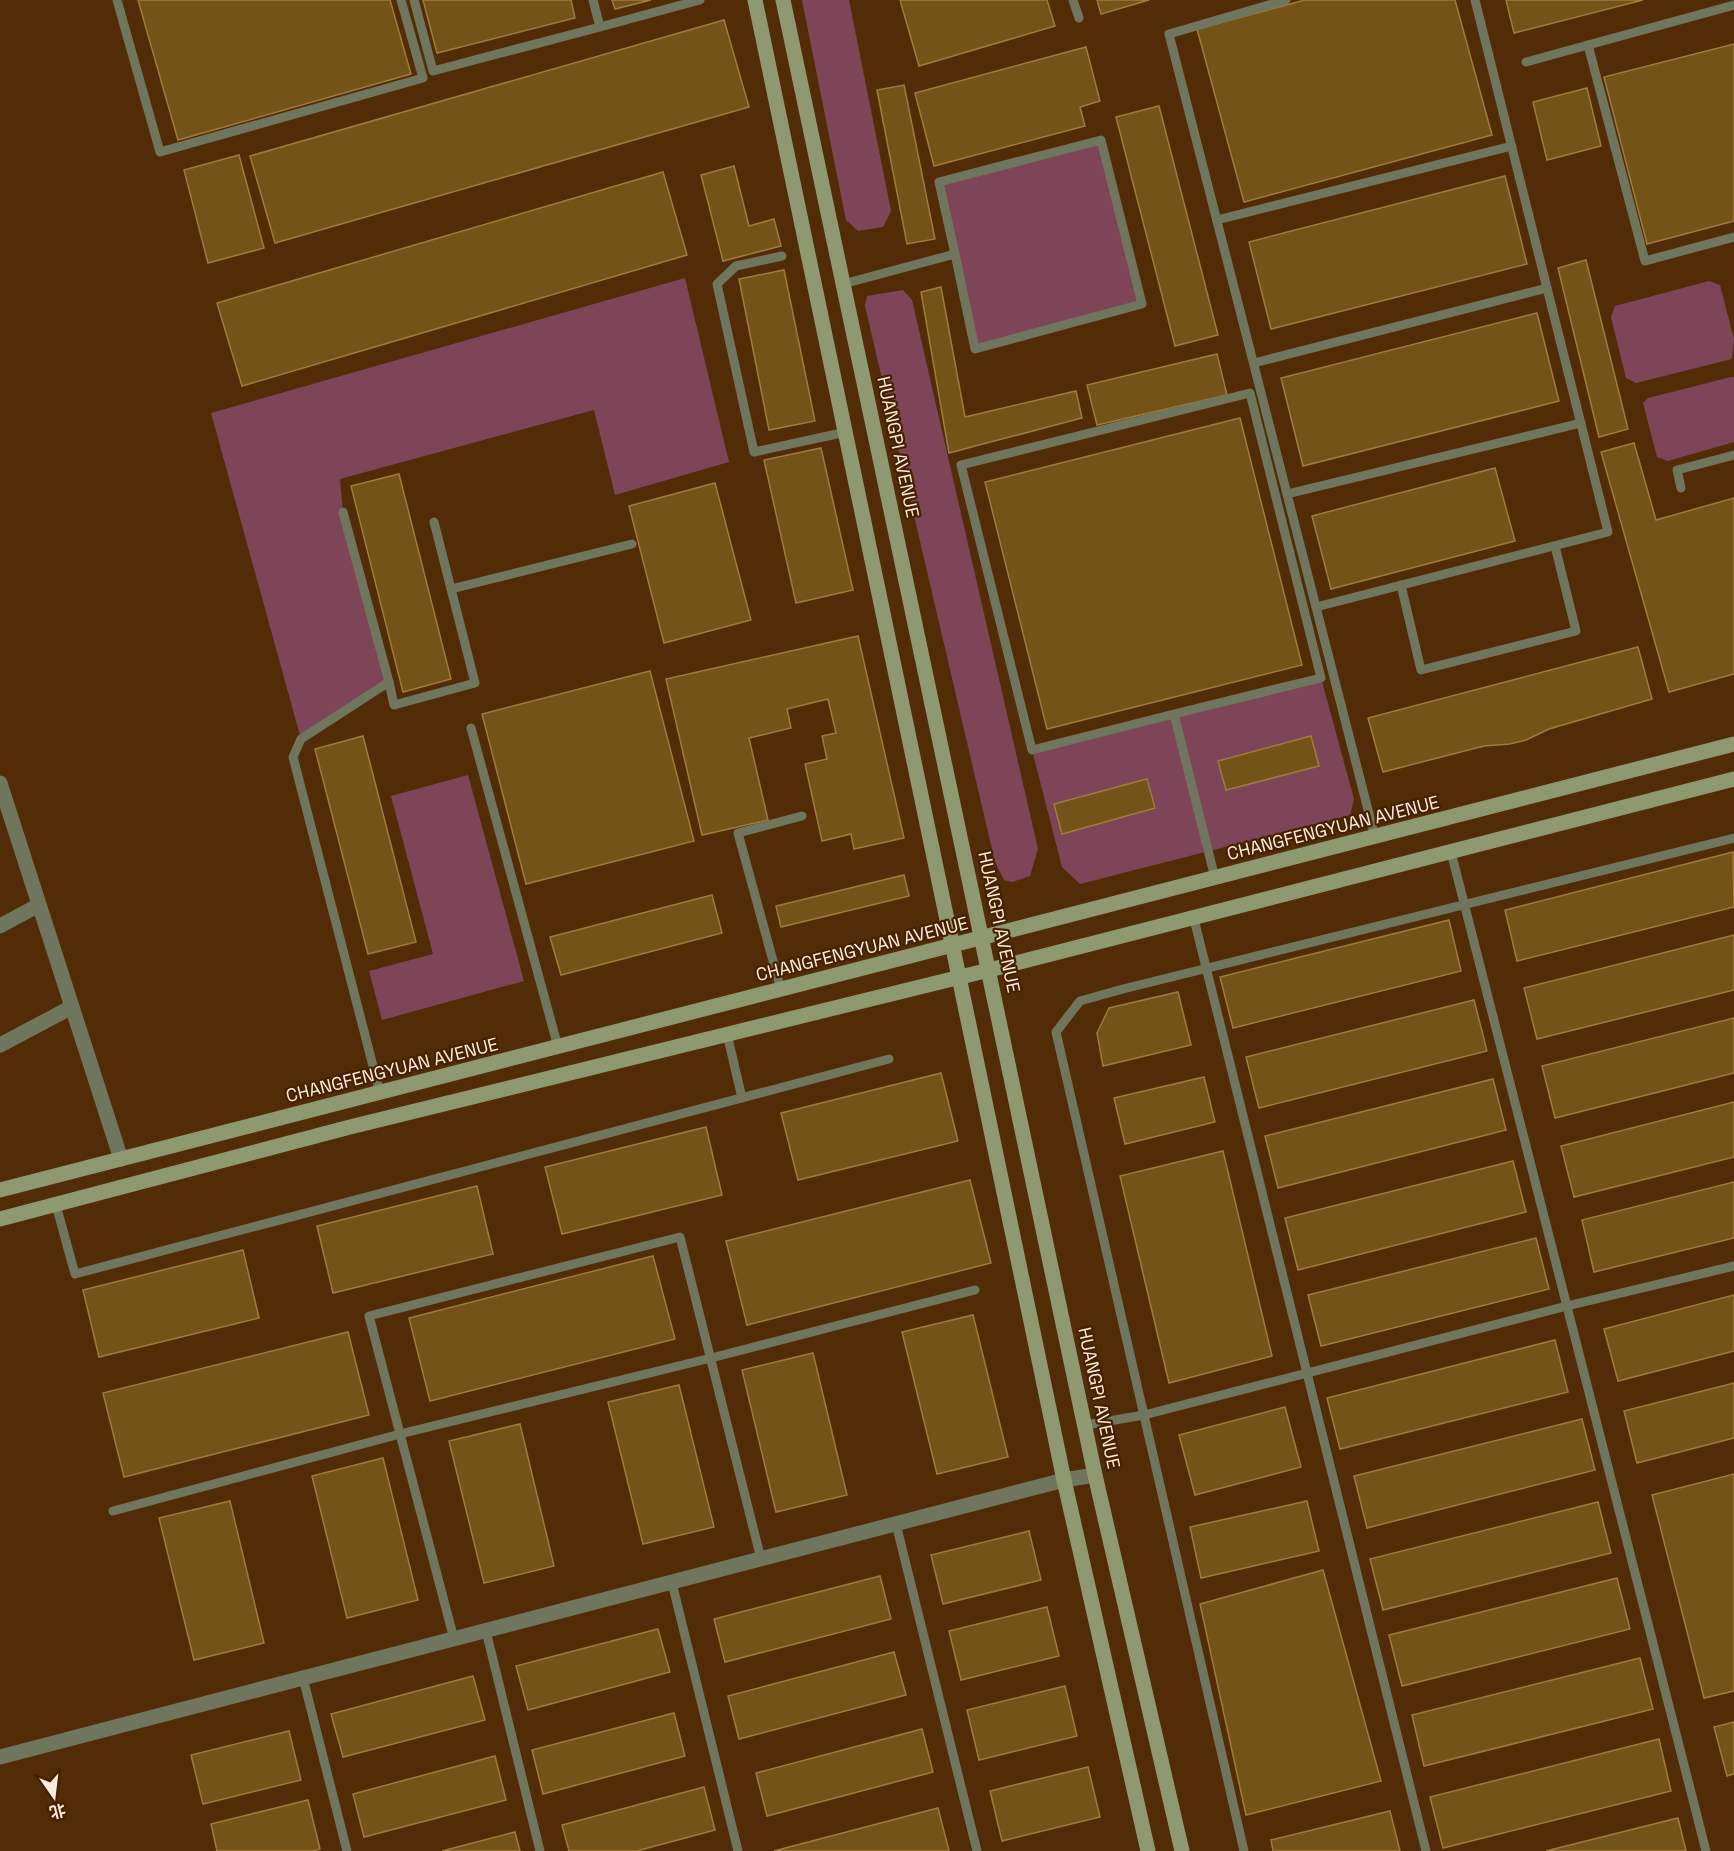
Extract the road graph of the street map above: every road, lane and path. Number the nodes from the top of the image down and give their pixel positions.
1 (117, 0) edge
2 (401, 0) edge
3 (414, 0) edge
4 (593, 0) edge
5 (700, 0) edge
6 (755, 0) edge
7 (783, 0) edge
8 (1073, 0) edge
9 (1286, 0) edge
10 (1475, 0) edge
11 (1734, 5) edge
12 (1079, 18) dead end
13 (600, 27) junction
14 (1588, 45) junction
15 (1526, 62) dead end
16 (1512, 146) junction
17 (1217, 220) junction
18 (1734, 237) edge
19 (955, 254) junction
20 (782, 256) dead end
21 (843, 284) junction
22 (1547, 288) junction
23 (1254, 363) junction
24 (1581, 423) junction
25 (846, 432) junction
26 (1734, 455) edge
27 (1681, 488) dead end
28 (1287, 494) junction
29 (343, 512) dead end
30 (434, 522) dead end
31 (632, 544) dead end
32 (1555, 546) junction
33 (1401, 585) junction
34 (451, 589) junction
35 (1316, 607) junction
36 (388, 682) junction
37 (1174, 714) junction
38 (471, 728) dead end
39 (1734, 744) edge
40 (1734, 779) edge
41 (0, 783) edge
42 (802, 816) dead end
43 (1375, 837) junction
44 (1734, 838) edge
45 (1451, 852) junction
46 (1215, 878) junction
47 (39, 905) junction
48 (1464, 905) junction
49 (1194, 919) junction
50 (0, 926) edge
51 (982, 939) junction
52 (953, 946) junction
53 (989, 970) junction
54 (1206, 970) junction
55 (960, 977) junction
56 (781, 990) junction
57 (72, 1007) junction
58 (727, 1034) junction
59 (0, 1045) edge
60 (558, 1047) junction
61 (889, 1059) dead end
62 (380, 1093) junction
63 (742, 1098) junction
64 (121, 1159) junction
65 (0, 1190) edge
66 (56, 1205) junction
67 (0, 1219) edge
68 (1734, 1266) edge
69 (975, 1290) dead end
70 (1567, 1306) junction
71 (711, 1358) junction
72 (1306, 1373) junction
73 (1144, 1415) junction
74 (1086, 1425) junction
75 (400, 1434) junction
76 (1095, 1475) junction
77 (1064, 1480) junction
78 (113, 1511) dead end
79 (896, 1524) junction
80 (761, 1559) junction
81 (672, 1583) junction
82 (486, 1631) junction
83 (454, 1639) junction
84 (303, 1678) junction
85 (0, 1757) edge
86 (347, 1851) edge
87 (540, 1851) edge
88 (738, 1851) edge
89 (977, 1851) edge
90 (1148, 1851) edge
91 (1182, 1851) edge
92 (1244, 1851) edge
93 (1426, 1851) edge
94 (1707, 1851) edge

1 - 2 lane
3 - 13 lane
4 - 13 lane
5 - 13 lane
6 - 25 street
7 - 21 street, HUANGPI AVENUE
8 - 12 lane
9 - 17 lane
10 - 16 lane
11 - 14 lane
14 - 15 lane
14 - 18 lane
16 - 17 lane
16 - 22 lane
17 - 23 lane
19 - 19 lane
19 - 21 lane
20 - 25 lane
21 - 51 street, HUANGPI AVENUE
22 - 23 lane
22 - 24 lane
23 - 28 lane
24 - 28 lane
24 - 32 lane
25 - 52 street
26 - 27 lane
28 - 35 lane
29 - 36 lane
30 - 34 lane
31 - 34 lane
32 - 33 lane
32 - 33 lane
33 - 35 lane
34 - 36 lane
35 - 43 lane
36 - 62 lane
37 - 37 lane
37 - 46 lane
38 - 60 lane
39 - 43 street, CHANGFENGYUAN AVENUE
40 - 45 street
41 - 47 street
42 - 56 lane
43 - 46 street, CHANGFENGYUAN AVENUE
44 - 48 lane
45 - 48 lane
45 - 49 street
46 - 51 street, CHANGFENGYUAN AVENUE
47 - 50 street
47 - 57 street
48 - 54 lane
48 - 70 lane
49 - 53 street
49 - 54 lane
51 - 52 street, CHANGFENGYUAN AVENUE
51 - 53 street, HUANGPI AVENUE
52 - 55 street
52 - 56 street, CHANGFENGYUAN AVENUE
53 - 55 street
53 - 74 street, HUANGPI AVENUE
54 - 72 lane
54 - 73 lane
55 - 58 street
55 - 77 street
56 - 60 street, CHANGFENGYUAN AVENUE
57 - 59 street
57 - 64 street
58 - 63 lane
58 - 66 street
60 - 62 street, CHANGFENGYUAN AVENUE
61 - 63 lane
62 - 64 street, CHANGFENGYUAN AVENUE
63 - 66 lane
64 - 65 street, CHANGFENGYUAN AVENUE
66 - 67 street
68 - 70 lane
69 - 71 lane
70 - 72 lane
70 - 94 lane
71 - 75 lane
71 - 75 lane
71 - 80 lane
72 - 73 lane
72 - 93 lane
73 - 74 lane
73 - 92 lane
74 - 76 street, HUANGPI AVENUE
75 - 78 lane
75 - 83 lane
76 - 77 street
76 - 91 street, HUANGPI AVENUE
77 - 79 street
77 - 90 street
79 - 80 street
79 - 89 lane
80 - 81 street
81 - 82 street
81 - 88 lane
82 - 83 street
82 - 87 lane
83 - 84 street
84 - 85 street
84 - 86 lane

